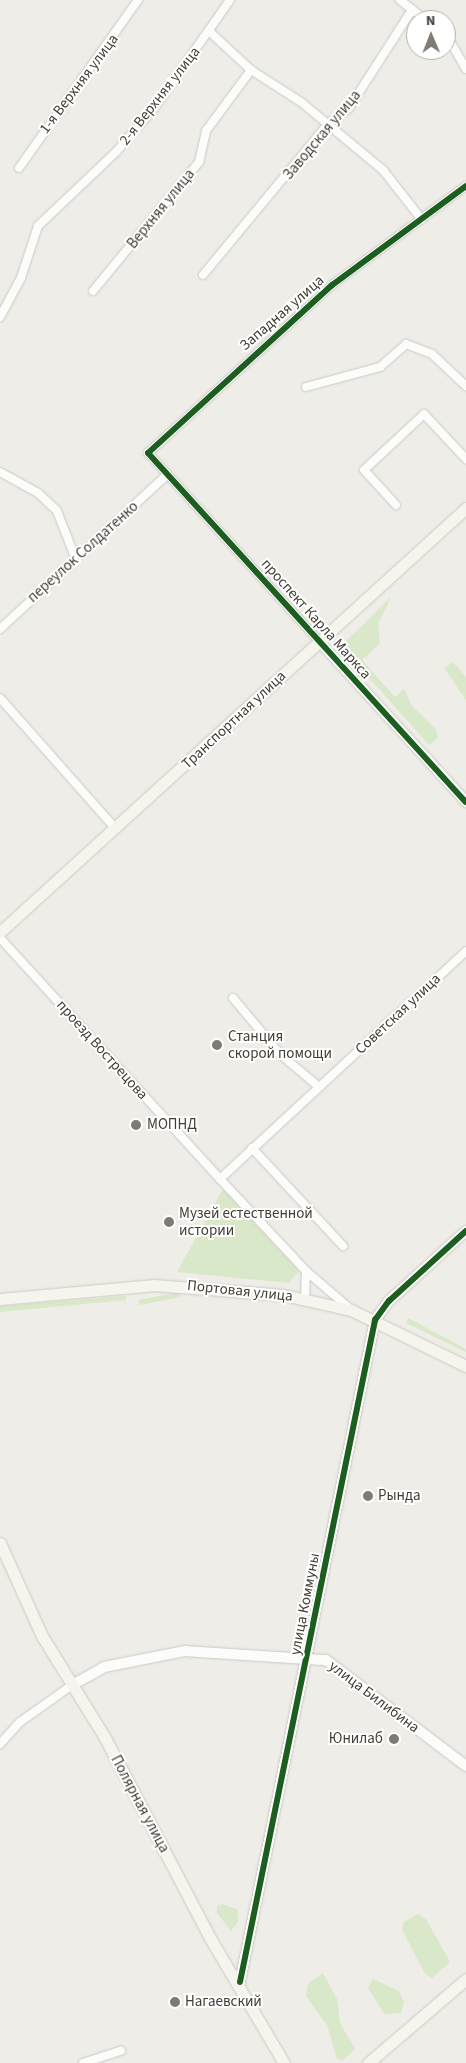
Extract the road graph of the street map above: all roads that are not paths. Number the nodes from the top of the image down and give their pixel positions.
1 (138, 0) edge
2 (230, 0) edge
3 (400, 0) edge
4 (412, 10) edge
5 (406, 19) edge
6 (211, 32) junction
7 (456, 52) edge
8 (466, 69) edge
9 (251, 70) junction
10 (327, 125) junction
11 (19, 168) dead end
12 (466, 186) edge
13 (422, 220) junction
14 (203, 275) dead end
15 (93, 291) dead end
16 (0, 317) edge
17 (466, 386) edge
18 (306, 387) dead end
19 (148, 453) joint
20 (466, 459) edge
21 (0, 472) edge
22 (167, 474) junction
23 (396, 505) dead end
24 (466, 508) edge
25 (75, 557) junction
26 (0, 629) edge
27 (320, 642) junction
28 (0, 698) edge
29 (466, 802) edge
30 (116, 829) junction
31 (0, 932) edge
32 (0, 938) edge
33 (466, 951) edge
34 (233, 998) dead end
35 (318, 1086) junction
36 (252, 1148) junction
37 (220, 1179) junction
38 (466, 1231) edge
39 (343, 1246) dead end
40 (306, 1271) junction
41 (2, 1298) edge
42 (305, 1298) junction
43 (351, 1310) junction
44 (375, 1320) junction
45 (466, 1366) edge
46 (0, 1543) edge
47 (308, 1658) junction
48 (72, 1685) junction
49 (0, 1744) edge
50 (466, 1766) edge
51 (466, 1979) edge
52 (240, 1982) junction
53 (121, 2051) dead end
54 (83, 2063) edge
55 (284, 2063) edge
56 (368, 2063) edge

1 - 11 street, 1-я Верхняя улица
2 - 6 street, 2-я Верхняя улица
3 - 4 street
5 - 10 street, Заводская улица
6 - 9 street
6 - 16 street, 2-я Верхняя улица
7 - 8 street
9 - 10 street
9 - 15 street, Верхняя улица
10 - 13 street
10 - 14 street, Заводская улица
12 - 13 street, Западная улица
13 - 19 street, Западная улица
17 - 18 street
19 - 22 street, проспект Карла Маркса
20 - 23 street
21 - 25 street
22 - 25 street, переулок Солдатенко
22 - 27 street, проспект Карла Маркса
24 - 27 main road, Транспортная улица
25 - 26 street, переулок Солдатенко
27 - 29 street, проспект Карла Маркса
27 - 30 main road, Транспортная улица
28 - 30 street
30 - 31 main road, Транспортная улица
32 - 37 street, проезд Вострецова
33 - 35 street, Советская улица
34 - 35 street
35 - 36 street, Советская улица
36 - 37 street, Советская улица
36 - 39 street
37 - 40 street, проезд Вострецова
38 - 44 street
40 - 42 street
40 - 43 street, проезд Вострецова
41 - 42 main road, Портовая улица
42 - 43 main road, Портовая улица
43 - 44 main road, Портовая улица
44 - 45 main road, Портовая улица
44 - 47 street, улица Коммуны
46 - 48 main road, Полярная улица
47 - 48 street, улица Билибина
47 - 50 street, улица Билибина
47 - 52 street, улица Коммуны
48 - 49 street, улица Билибина
48 - 52 main road, Полярная улица
51 - 56 main road
52 - 55 main road, Полярная улица
53 - 54 street

